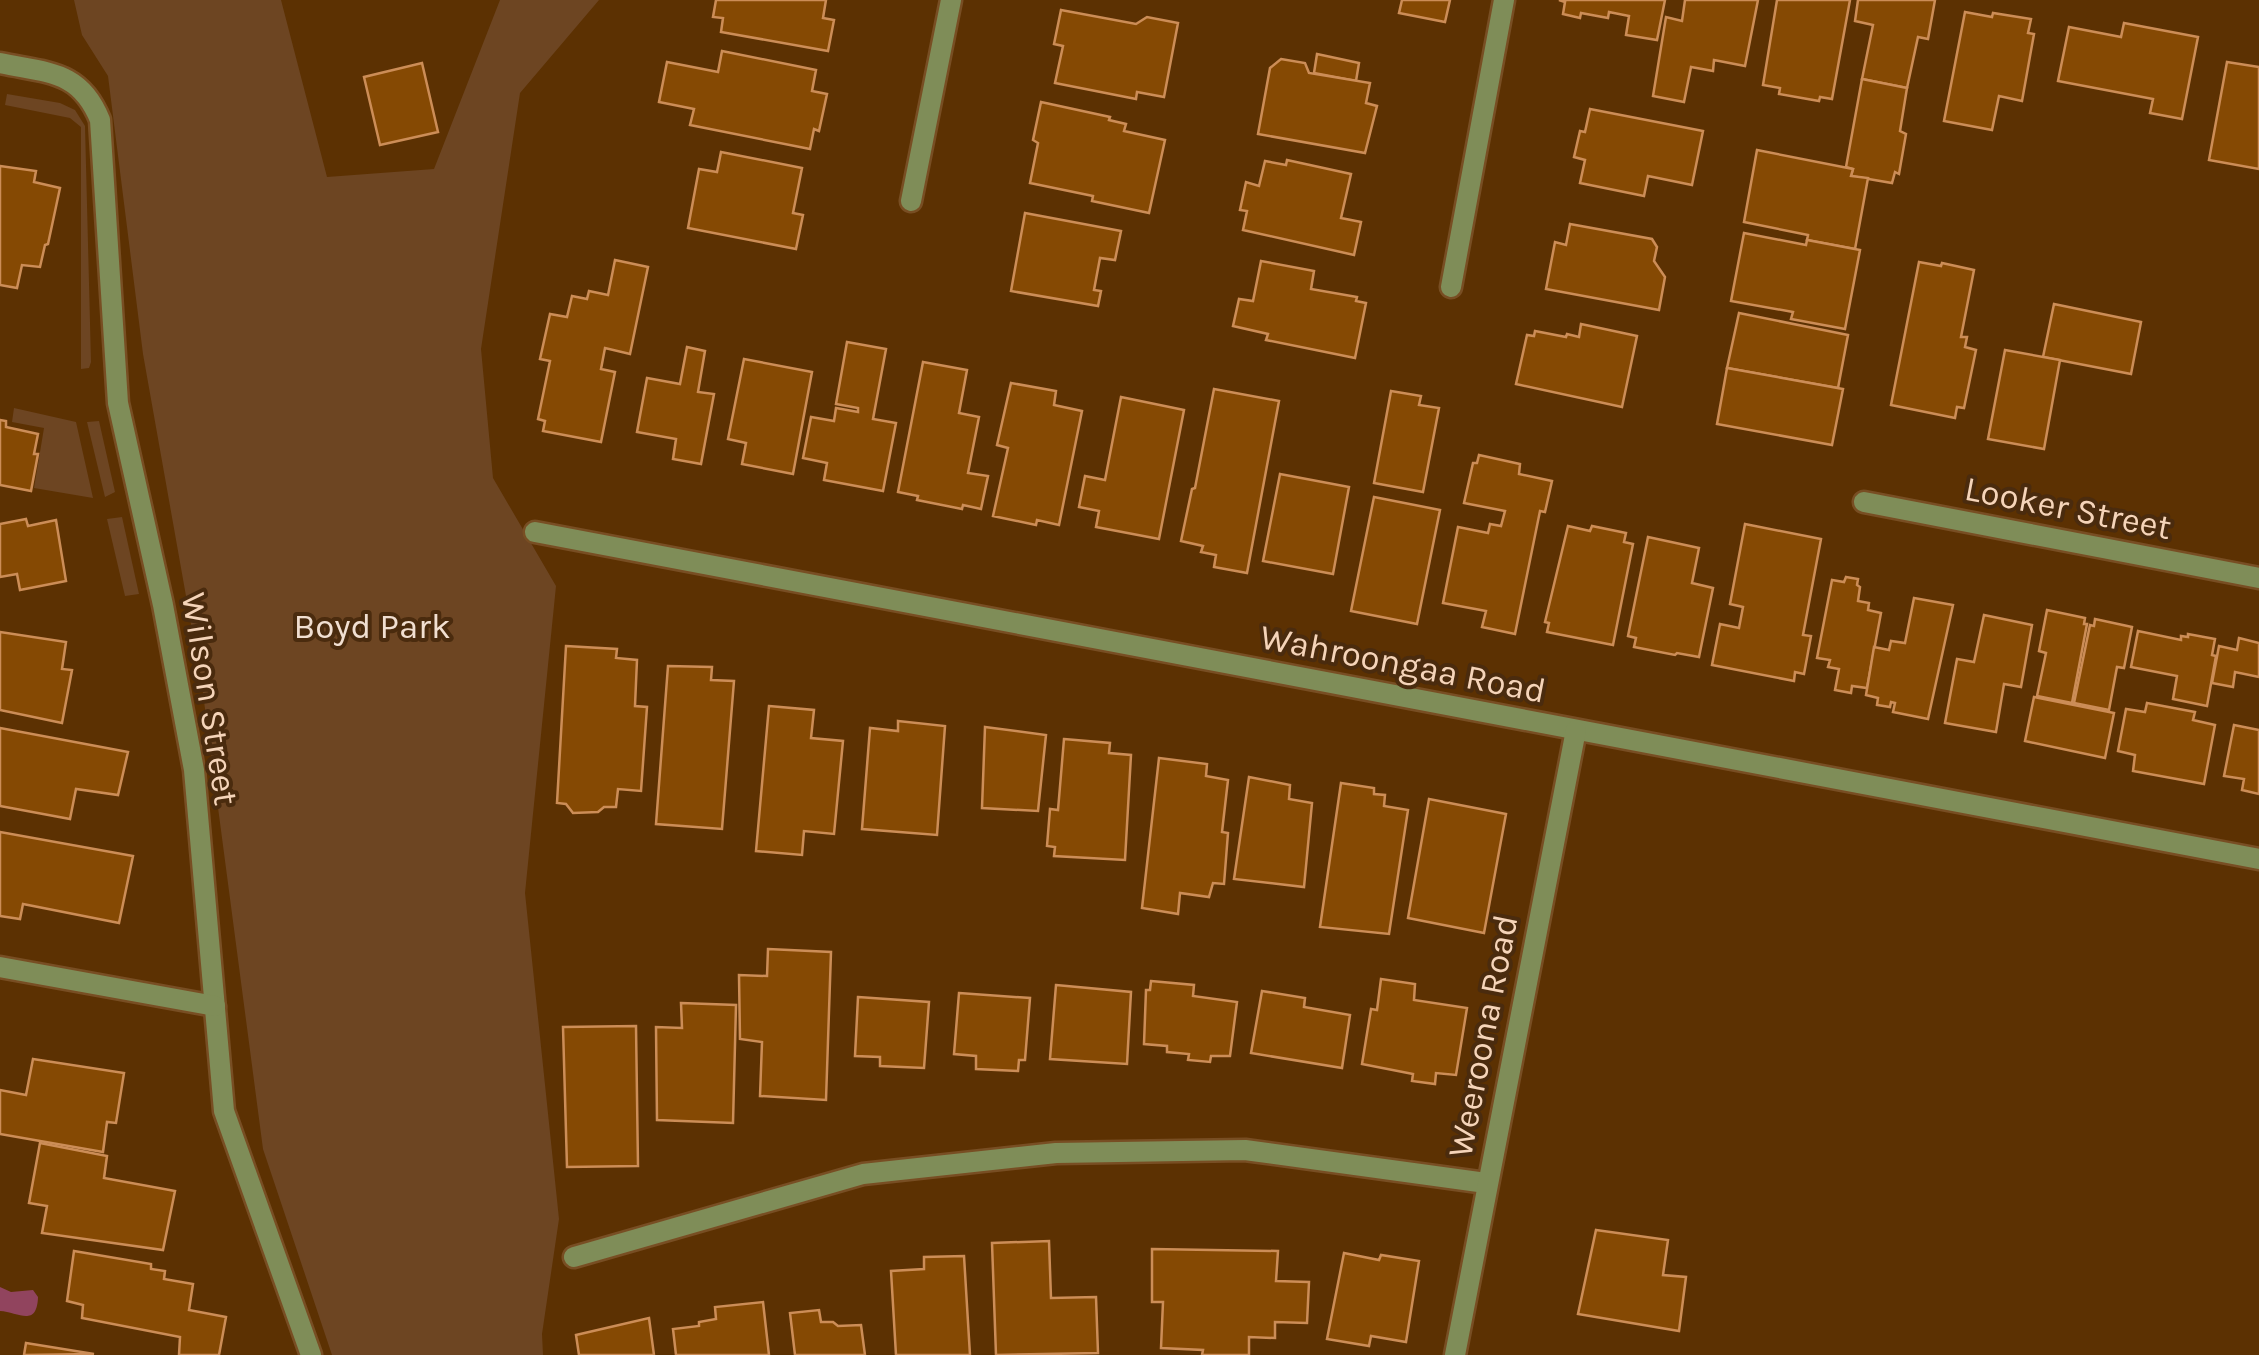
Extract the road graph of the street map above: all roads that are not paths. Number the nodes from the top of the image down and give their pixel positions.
1 (951, 0) edge
2 (1504, 0) edge
3 (0, 63) edge
4 (912, 201) dead end
5 (1451, 287) dead end
6 (1864, 502) dead end
7 (535, 532) dead end
8 (2259, 578) edge
9 (1576, 730) junction
10 (2259, 859) edge
11 (0, 967) edge
12 (216, 1006) junction
13 (1486, 1182) junction
14 (574, 1257) dead end
15 (311, 1355) edge
16 (1455, 1355) edge

1 - 4 street
2 - 5 street
3 - 12 street, Wilson Street
6 - 8 street, Looker Street
7 - 9 street, Wahroongaa Road
9 - 10 street, Wahroongaa Road
9 - 13 street, Weeroona Road
11 - 12 street
12 - 15 street, Wilson Street
13 - 14 street
13 - 16 street, Weeroona Road

